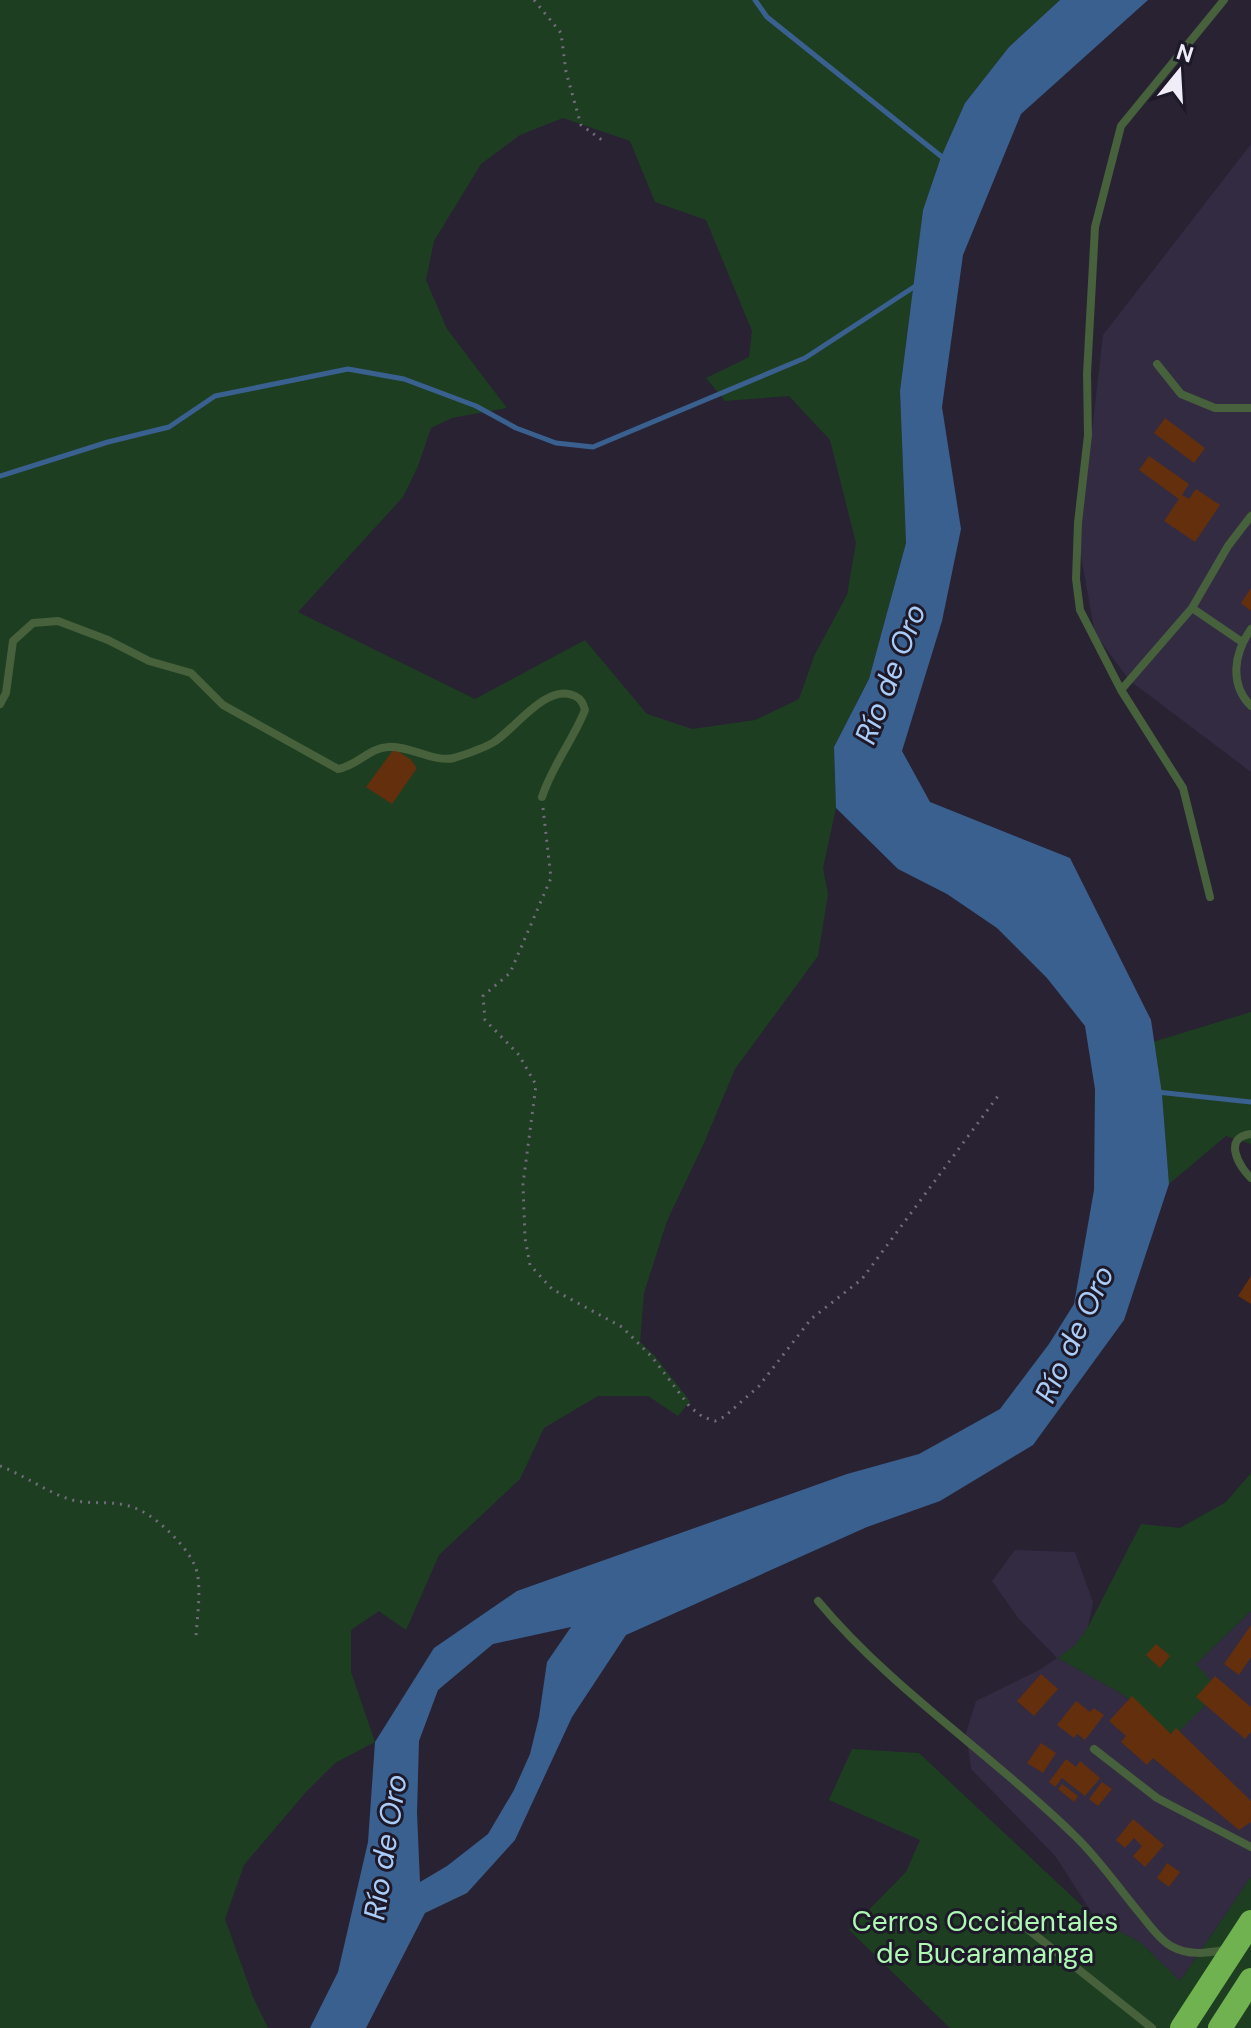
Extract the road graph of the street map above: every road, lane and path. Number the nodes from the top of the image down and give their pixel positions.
1 (534, 0) edge
2 (1224, 0) edge
3 (602, 140) dead end
4 (1157, 364) dead end
5 (1251, 408) edge
6 (1251, 516) edge
7 (1192, 608) junction
8 (1251, 629) edge
9 (1242, 642) junction
10 (1121, 690) junction
11 (0, 704) edge
12 (1251, 706) edge
13 (542, 797) joint
14 (1210, 897) dead end
15 (998, 1096) dead end
16 (1251, 1134) edge
17 (1251, 1178) edge
18 (0, 1466) edge
19 (818, 1601) dead end
20 (196, 1637) dead end
21 (1094, 1749) dead end
22 (1251, 1847) edge
23 (1011, 1916) dead end
24 (1251, 1922) edge
25 (1234, 1949) junction
26 (1251, 1980) edge
27 (1152, 2028) edge
28 (1182, 2028) edge
29 (1220, 2028) edge

1 - 3 path
2 - 10 lane
4 - 5 lane
6 - 7 lane
7 - 9 lane
7 - 10 lane
8 - 9 lane
9 - 12 lane
10 - 14 lane
11 - 13 lane
13 - 15 path
16 - 17 lane
18 - 20 path
19 - 25 lane
21 - 22 lane
23 - 27 lane
24 - 25 highway
25 - 28 highway
26 - 29 highway

